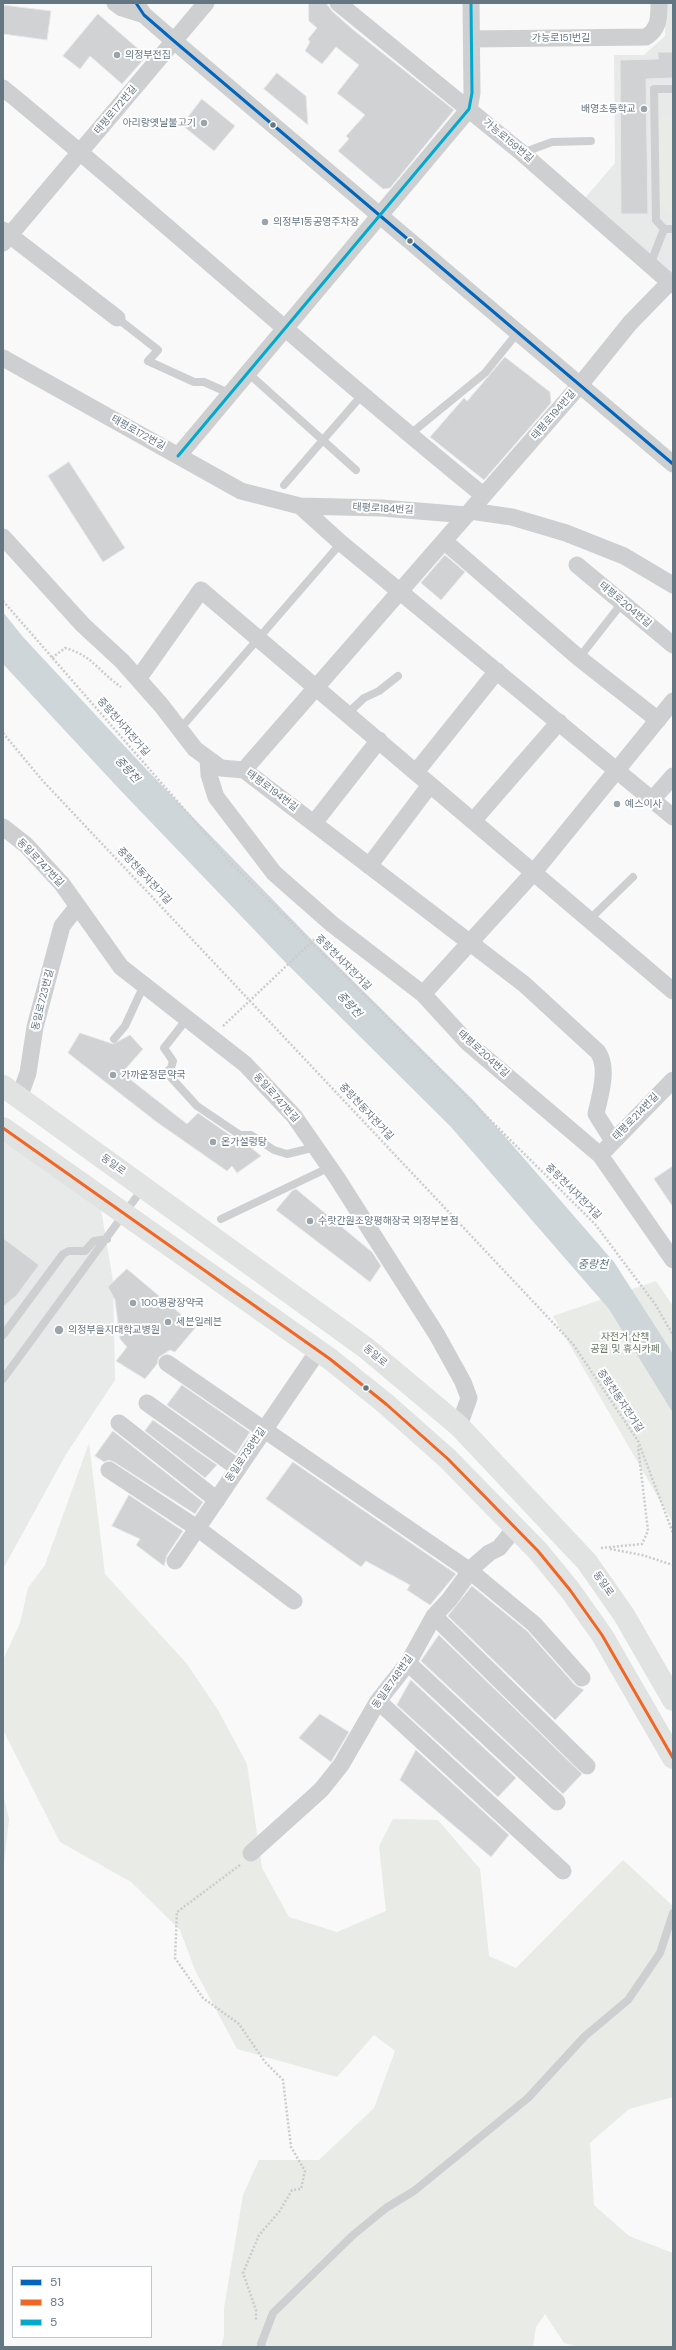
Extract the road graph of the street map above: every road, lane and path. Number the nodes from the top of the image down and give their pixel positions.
1 (116, 3) edge
2 (206, 3) edge
3 (338, 3) edge
4 (470, 3) edge
5 (659, 3) edge
6 (140, 9) edge
7 (472, 39) junction
8 (174, 41) junction
9 (3, 88) edge
10 (673, 89) edge
11 (469, 109) junction
12 (591, 141) dead end
13 (81, 152) junction
14 (522, 153) junction
15 (380, 216) junction
16 (673, 229) edge
17 (664, 230) junction
18 (5, 237) edge
19 (650, 265) junction
20 (672, 283) edge
21 (117, 318) joint
22 (286, 327) junction
23 (518, 332) junction
24 (3, 358) edge
25 (248, 373) junction
26 (580, 385) junction
27 (231, 394) junction
28 (362, 395) junction
29 (410, 435) junction
30 (323, 440) junction
31 (178, 456) junction
32 (673, 464) edge
33 (356, 470) dead end
34 (284, 485) dead end
35 (483, 495) junction
36 (300, 506) junction
37 (468, 513) junction
38 (3, 537) edge
39 (444, 541) junction
40 (341, 543) junction
41 (577, 565) dead end
42 (673, 585) edge
43 (400, 590) junction
44 (3, 600) edge
45 (622, 603) junction
46 (259, 638) junction
47 (673, 646) edge
48 (52, 658) junction
49 (579, 658) junction
50 (498, 670) junction
51 (398, 676) dead end
52 (131, 684) junction
53 (316, 687) junction
54 (673, 701) edge
55 (347, 714) junction
56 (658, 720) junction
57 (559, 722) junction
58 (180, 729) junction
59 (3, 733) edge
60 (379, 740) junction
61 (208, 759) junction
62 (616, 769) junction
63 (244, 770) junction
64 (416, 772) junction
65 (673, 776) edge
66 (430, 784) junction
67 (652, 800) junction
68 (673, 817) edge
69 (472, 821) junction
70 (314, 823) junction
71 (3, 827) edge
72 (369, 866) junction
73 (534, 872) junction
74 (633, 877) dead end
75 (77, 907) junction
76 (589, 920) junction
77 (332, 924) junction
78 (471, 943) junction
79 (144, 985) junction
80 (673, 991) edge
81 (423, 994) junction
82 (186, 1020) junction
83 (211, 1038) junction
84 (114, 1039) dead end
85 (673, 1080) edge
86 (11, 1092) edge
87 (3, 1128) edge
88 (613, 1141) junction
89 (316, 1147) junction
90 (600, 1155) junction
91 (328, 1168) junction
92 (144, 1187) junction
93 (125, 1214) junction
94 (221, 1219) dead end
95 (106, 1239) junction
96 (673, 1260) edge
97 (3, 1335) edge
98 (673, 1335) edge
99 (318, 1351) junction
100 (167, 1363) dead end
101 (3, 1379) edge
102 (147, 1403) dead end
103 (119, 1424) dead end
104 (459, 1426) junction
105 (264, 1430) junction
106 (638, 1441) junction
107 (238, 1468) junction
108 (109, 1470) dead end
109 (217, 1500) junction
110 (516, 1527) junction
111 (197, 1528) junction
112 (673, 1533) edge
113 (175, 1561) dead end
114 (673, 1565) edge
115 (470, 1572) junction
116 (294, 1601) dead end
117 (434, 1616) junction
118 (408, 1663) junction
119 (582, 1678) dead end
120 (673, 1700) edge
121 (378, 1701) junction
122 (673, 1758) edge
123 (587, 1766) dead end
124 (557, 1802) dead end
125 (251, 1853) joint
126 (563, 1871) dead end
127 (673, 1912) edge
128 (256, 2323) dead end
129 (262, 2347) edge

1 - 6 street
2 - 8 street, 태평로172번길
3 - 11 street, 가능로159번길
4 - 7 street
5 - 7 street, 가능로151번길
6 - 8 street
7 - 11 street
8 - 13 street, 태평로172번길
8 - 15 street
9 - 13 street
10 - 17 lane
11 - 14 street, 가능로159번길
11 - 15 street
12 - 14 lane
13 - 18 street, 태평로172번길
13 - 22 street
14 - 19 street, 가능로159번길
15 - 22 street
15 - 23 street
16 - 17 lane
17 - 19 lane
18 - 21 street, 태평로172번길
19 - 20 street, 가능로159번길
20 - 26 street, 태평로194번길
21 - 27 lane
22 - 25 street
22 - 28 street
23 - 26 street
23 - 29 lane
24 - 31 street, 태평로172번길
25 - 27 street
25 - 30 lane
26 - 32 street
26 - 35 street, 태평로194번길
27 - 31 street
28 - 29 street
28 - 30 lane
29 - 35 street
30 - 33 lane
30 - 34 lane
31 - 36 street, 태평로172번길
35 - 37 street, 태평로194번길
36 - 37 street, 태평로184번길
36 - 40 street
37 - 39 street, 태평로194번길
37 - 42 street
38 - 52 street
39 - 43 street, 태평로194번길
39 - 49 street
40 - 43 street
40 - 46 lane
41 - 45 street, 태평로204번길
43 - 50 street
43 - 53 street, 태평로194번길
44 - 48 path, 중랑천서자전거길
45 - 47 street, 태평로204번길
45 - 49 lane
46 - 52 street
46 - 53 street
46 - 58 lane
48 - 52 path
48 - 98 path, 중랑천서자전거길
49 - 56 street
50 - 57 street
50 - 64 street
51 - 55 lane
52 - 58 street
53 - 55 street
53 - 63 street, 태평로194번길
54 - 56 street
55 - 60 street
56 - 62 street
57 - 62 street
57 - 69 street
58 - 61 street
59 - 106 path, 중랑천동자전거길
60 - 64 street
60 - 70 street
61 - 63 street
61 - 77 street, 태평로204번길
62 - 67 street
62 - 73 street
63 - 70 street, 태평로194번길
64 - 66 street
65 - 67 street
66 - 69 street
66 - 72 street
67 - 68 street
69 - 73 street
70 - 72 street, 태평로194번길
71 - 75 street, 동일로747번길
72 - 78 street, 태평로194번길
73 - 76 street
73 - 78 street
74 - 76 lane
75 - 79 street, 동일로747번길
75 - 86 street, 동일로723번길
76 - 80 street
77 - 81 street, 태평로204번길
77 - 83 path
78 - 81 street
78 - 88 street
79 - 82 street, 동일로747번길
79 - 84 lane
81 - 90 street, 태평로204번길
82 - 83 street, 동일로747번길
82 - 89 lane
83 - 89 street, 동일로747번길
85 - 88 street, 태평로214번길
86 - 92 street, 동일로
87 - 93 street
88 - 90 street, 태평로214번길
89 - 91 street, 동일로747번길
90 - 96 street, 태평로204번길
91 - 94 lane
91 - 104 street, 동일로747번길
92 - 93 lane
92 - 104 street, 동일로
93 - 95 lane
93 - 99 street
95 - 97 lane
95 - 101 lane
99 - 105 street, 동일로738번길
99 - 110 street
100 - 105 street
102 - 107 street
103 - 109 street
104 - 120 street, 동일로
105 - 107 street, 동일로738번길
105 - 115 street
106 - 112 path, 중랑천동자전거길
106 - 114 path
107 - 109 street, 동일로738번길
108 - 111 street
109 - 111 street, 동일로738번길
110 - 115 street, 동일로748번길
110 - 122 street
111 - 113 street, 동일로738번길
111 - 116 street
115 - 117 street, 동일로748번길
115 - 119 street
117 - 118 street, 동일로748번길
117 - 123 street
118 - 121 street, 동일로748번길
118 - 124 street
121 - 125 street, 동일로748번길
121 - 126 street
125 - 128 path
127 - 129 lane

